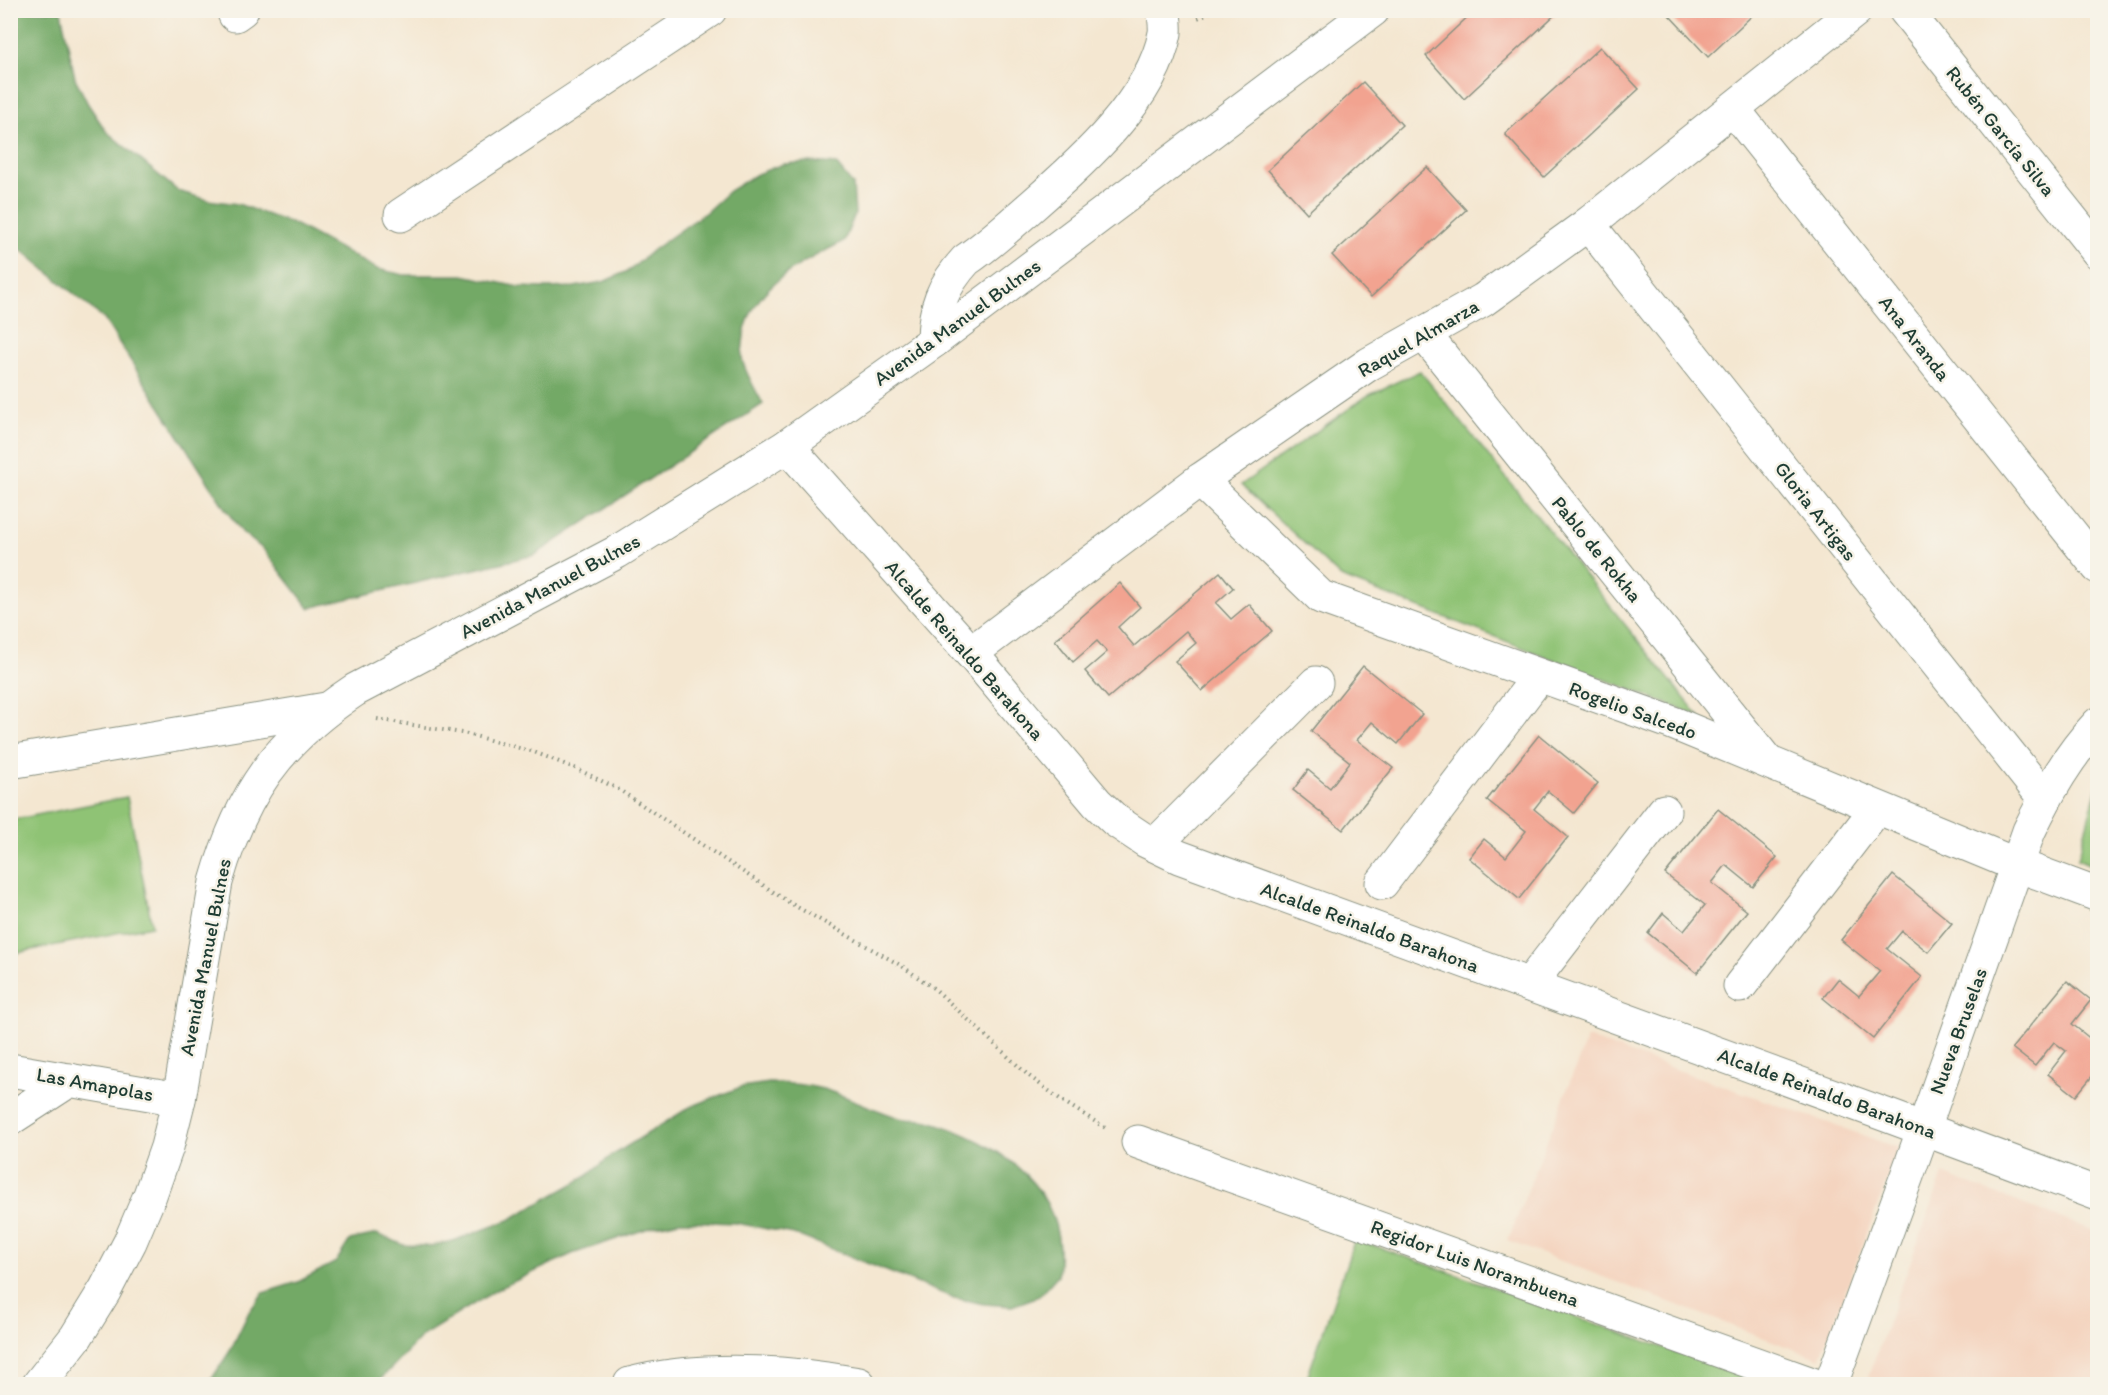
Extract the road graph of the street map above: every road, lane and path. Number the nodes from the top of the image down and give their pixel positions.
1 (233, 10) edge
2 (242, 10) edge
3 (710, 10) edge
4 (1164, 10) edge
5 (1373, 10) edge
6 (1856, 10) edge
7 (1905, 10) edge
8 (1733, 108) junction
9 (401, 215) dead end
10 (1588, 224) junction
11 (2097, 252) edge
12 (1425, 334) junction
13 (934, 341) junction
14 (787, 446) junction
15 (1200, 480) junction
16 (2097, 567) edge
17 (971, 653) junction
18 (1539, 676) junction
19 (1316, 683) dead end
20 (326, 709) junction
21 (2097, 724) edge
22 (10, 762) edge
23 (1769, 764) junction
24 (2044, 799) junction
25 (1877, 808) junction
26 (1664, 811) dead end
27 (1155, 845) junction
28 (2017, 865) junction
29 (1382, 883) dead end
30 (2097, 895) edge
31 (1529, 985) junction
32 (1740, 986) dead end
33 (10, 1070) edge
34 (70, 1080) junction
35 (179, 1099) junction
36 (10, 1119) edge
37 (1924, 1129) junction
38 (1138, 1142) joint
39 (2097, 1194) edge
40 (39, 1384) edge
41 (630, 1384) edge
42 (859, 1384) edge
43 (1812, 1384) edge
44 (1831, 1384) edge

1 - 2 street
3 - 9 street
4 - 13 street
5 - 13 street, Avenida Manuel Bulnes
6 - 8 street, Raquel Almarza
7 - 11 street, Rubén García Silva
8 - 10 street, Raquel Almarza
8 - 16 street, Ana Aranda
10 - 12 street, Raquel Almarza
10 - 24 street, Gloria Artigas
12 - 15 street, Raquel Almarza
12 - 23 street, Pablo de Rokha
13 - 14 street, Avenida Manuel Bulnes
14 - 17 street, Alcalde Reinaldo Barahona
14 - 20 street, Avenida Manuel Bulnes
15 - 17 street, Raquel Almarza
15 - 18 street, Rogelio Salcedo
17 - 27 street, Alcalde Reinaldo Barahona
18 - 23 street, Rogelio Salcedo
18 - 29 street
19 - 27 street
20 - 22 street
20 - 35 street, Avenida Manuel Bulnes
20 - 38 path
21 - 24 street, Nueva Bruselas
23 - 25 street, Rogelio Salcedo
24 - 28 street, Nueva Bruselas
25 - 28 street, Rogelio Salcedo
25 - 32 street
26 - 31 street
27 - 31 street, Alcalde Reinaldo Barahona
28 - 30 street, Rogelio Salcedo
28 - 37 street, Nueva Bruselas
31 - 37 street, Alcalde Reinaldo Barahona
33 - 34 street, Las Amapolas
34 - 35 street, Las Amapolas
34 - 36 street
35 - 40 street, Avenida Manuel Bulnes
37 - 39 street, Alcalde Reinaldo Barahona
37 - 44 street, Nueva Bruselas
38 - 43 street, Regidor Luis Norambuena
41 - 42 street

